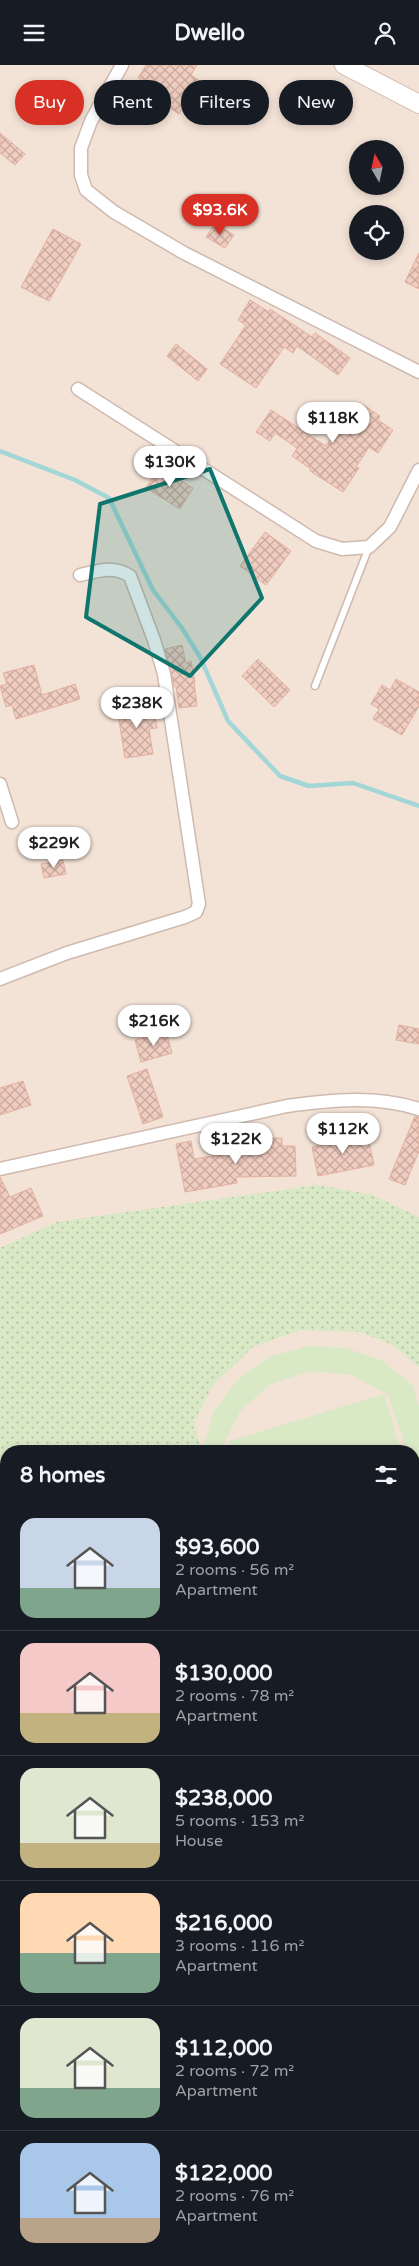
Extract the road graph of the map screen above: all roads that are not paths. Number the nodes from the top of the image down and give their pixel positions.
1 (122, 65) edge
2 (347, 66) edge
3 (419, 104) edge
4 (419, 372) edge
5 (78, 389) dead end
6 (419, 470) edge
7 (369, 547) junction
8 (80, 575) dead end
9 (315, 686) dead end
10 (0, 784) edge
11 (12, 822) dead end
12 (0, 979) edge
13 (419, 1109) edge
14 (0, 1169) edge

1 - 4 street
2 - 3 main road
5 - 7 street
6 - 7 street
7 - 9 lane
8 - 12 street
10 - 11 street
13 - 14 street

